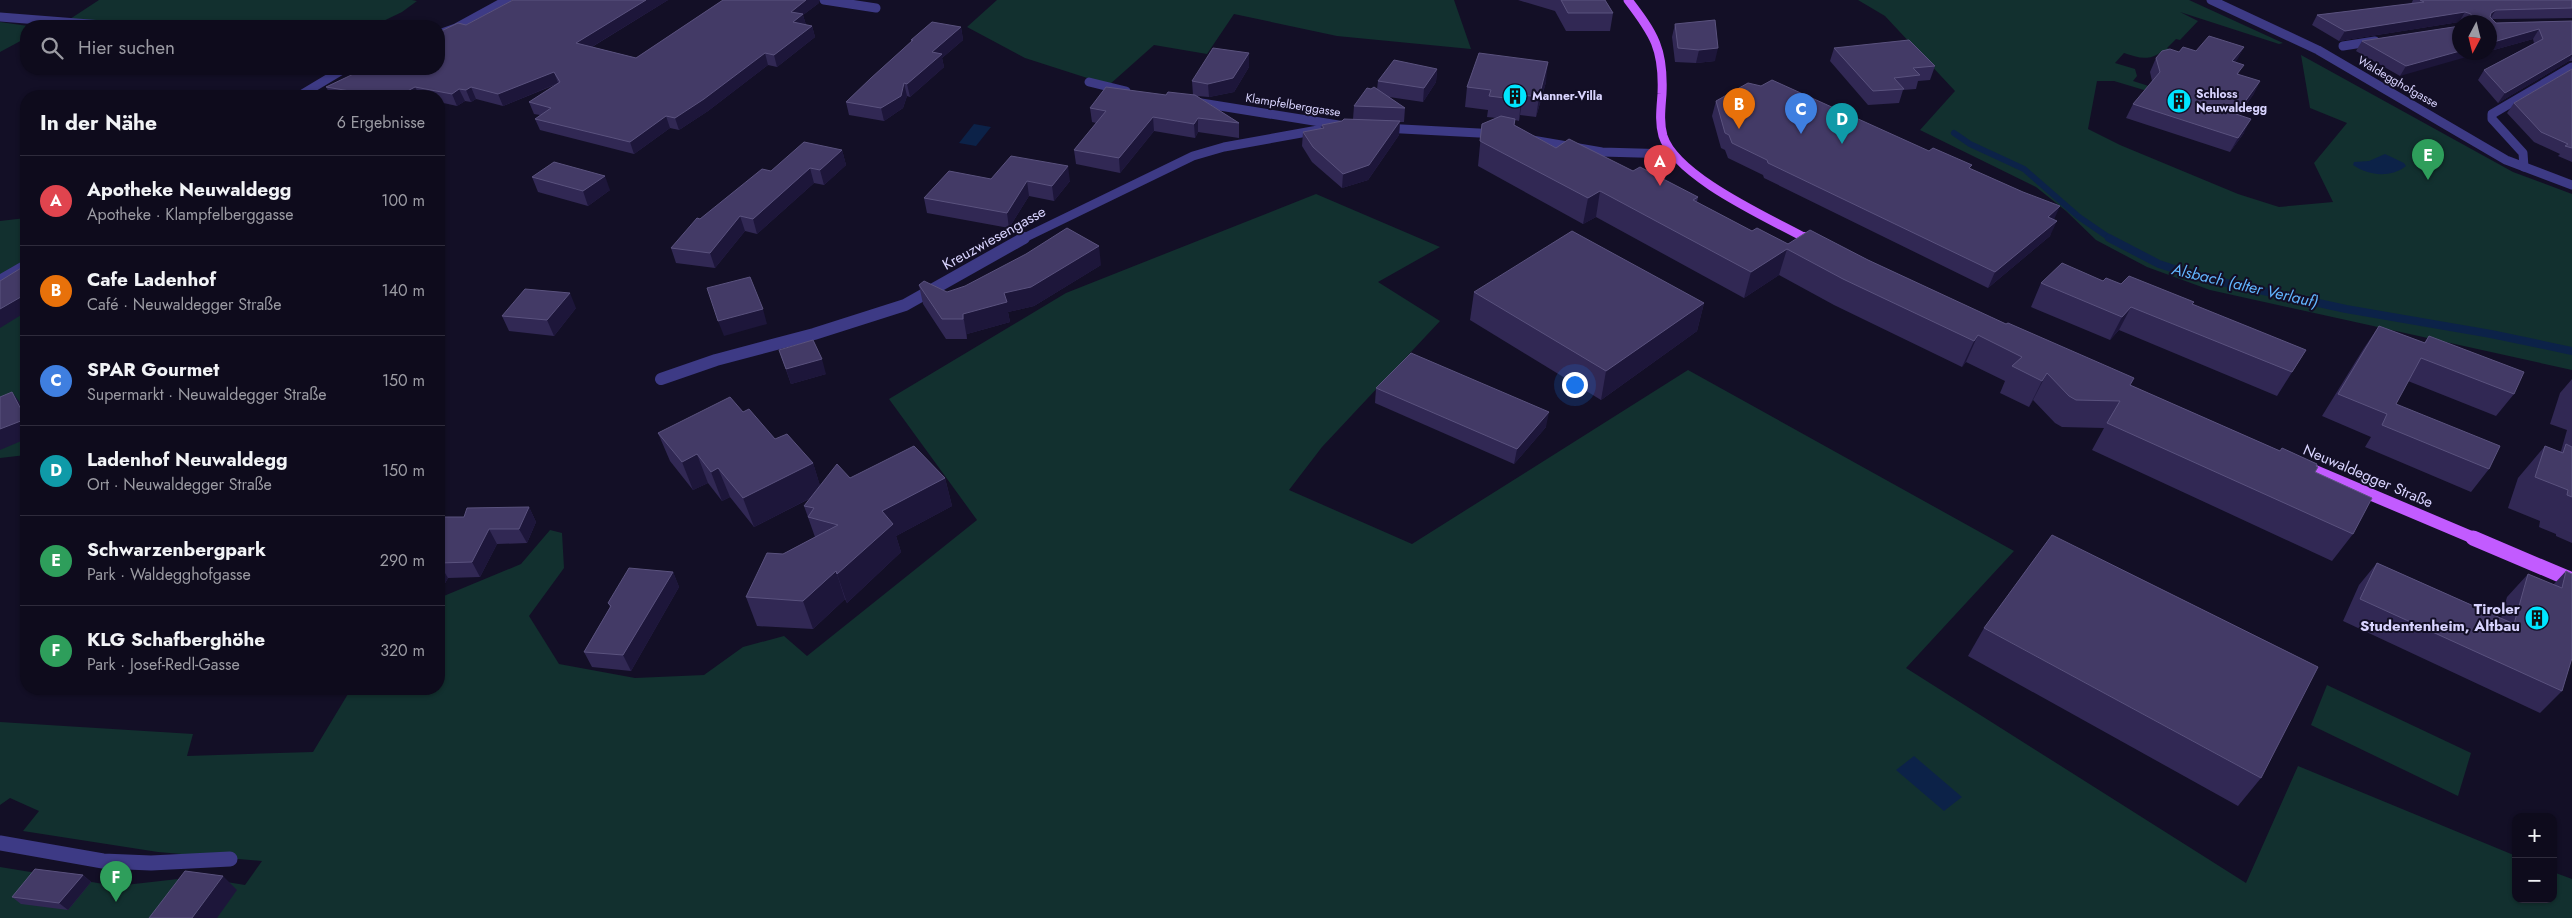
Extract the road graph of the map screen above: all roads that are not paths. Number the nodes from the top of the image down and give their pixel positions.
1 (507, 0) edge
2 (824, 0) edge
3 (1628, 0) edge
4 (2212, 0) edge
5 (876, 8) dead end
6 (0, 17) edge
7 (38, 20) edge
8 (445, 32) edge
9 (2387, 39) edge
10 (2343, 46) dead end
11 (2572, 67) edge
12 (334, 75) edge
13 (1089, 82) dead end
14 (309, 90) edge
15 (1134, 93) edge
16 (1181, 100) edge
17 (1340, 126) junction
18 (1358, 127) edge
19 (1376, 128) edge
20 (1673, 154) junction
21 (2524, 167) junction
22 (2572, 185) edge
23 (1828, 250) edge
24 (20, 269) edge
25 (0, 281) edge
26 (661, 379) dead end
27 (2291, 461) edge
28 (2572, 580) edge
29 (0, 843) edge
30 (230, 859) dead end

1 - 8 street
2 - 5 street
3 - 20 main road
4 - 21 street, Waldegghofgasse
6 - 7 street
9 - 10 street
11 - 21 street
12 - 14 street
13 - 15 street
16 - 17 street, Klampfelberggasse
17 - 18 street, Klampfelberggasse
17 - 26 street, Kreuzwiesengasse
19 - 20 street
20 - 23 main road
21 - 22 street, Waldegghofgasse
24 - 25 street
27 - 28 main road, Neuwaldegger Straße
29 - 30 street

